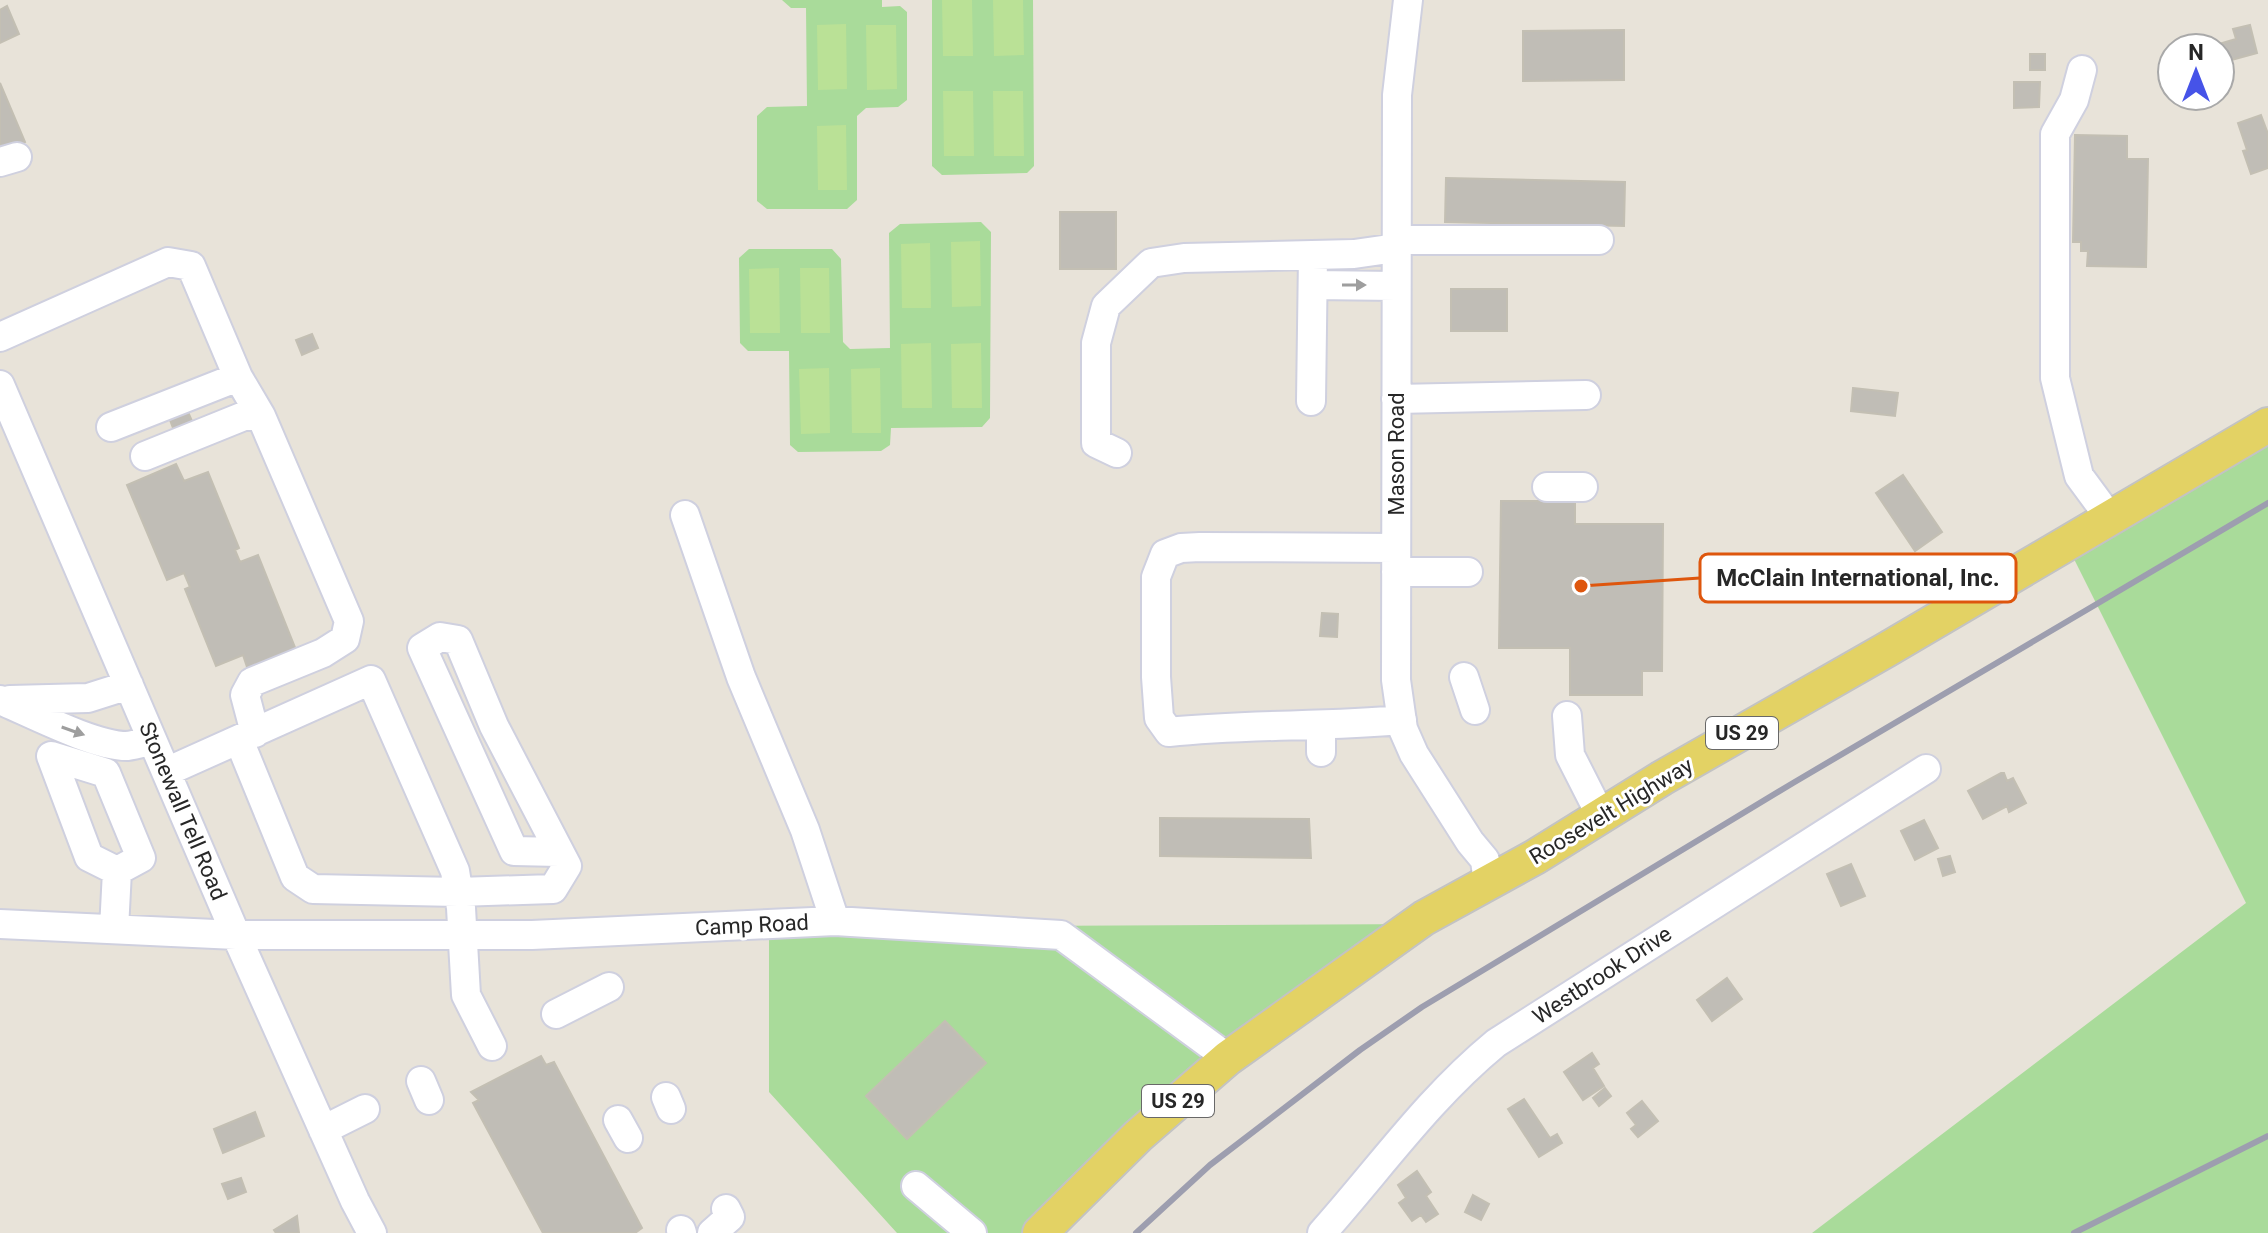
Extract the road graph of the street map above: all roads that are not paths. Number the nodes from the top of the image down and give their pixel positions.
1 (1408, 0) edge
2 (2082, 70) dead end
3 (1599, 240) dead end
4 (1396, 244) junction
5 (1313, 255) junction
6 (1313, 285) junction
7 (1396, 286) junction
8 (0, 337) edge
9 (238, 377) junction
10 (0, 385) edge
11 (1586, 395) dead end
12 (1396, 399) junction
13 (1311, 401) dead end
14 (261, 416) junction
15 (2268, 425) edge
16 (111, 427) dead end
17 (1117, 453) dead end
18 (145, 456) dead end
19 (1547, 487) dead end
20 (1583, 487) dead end
21 (685, 515) dead end
22 (2110, 518) junction
23 (1396, 560) junction
24 (1468, 572) dead end
25 (1464, 677) dead end
26 (129, 685) junction
27 (1, 700) edge
28 (1475, 710) dead end
29 (1567, 716) dead end
30 (1402, 720) junction
31 (247, 736) junction
32 (152, 740) junction
33 (1926, 769) dead end
34 (166, 772) junction
35 (1601, 816) junction
36 (559, 852) junction
37 (117, 871) dead end
38 (1488, 884) junction
39 (458, 892) junction
40 (835, 921) junction
41 (0, 924) edge
42 (114, 929) junction
43 (236, 935) junction
44 (463, 935) junction
45 (609, 987) dead end
46 (563, 1017) dead end
47 (492, 1046) dead end
48 (1228, 1058) junction
49 (375, 1112) dead end
50 (323, 1130) junction
51 (916, 1186) dead end
52 (372, 1233) edge
53 (972, 1233) edge
54 (1040, 1233) edge
55 (1322, 1233) edge

1 - 4 street, Mason Road
2 - 22 street
3 - 4 street
4 - 5 street
4 - 7 street, Mason Road
5 - 6 street
5 - 17 street
6 -> 7 street
6 - 13 street
7 - 12 street, Mason Road
8 - 9 street
9 - 14 street
9 - 16 street
10 - 26 street, Stonewall Tell Road
11 - 12 street
12 - 23 street, Mason Road
14 - 18 street
14 - 31 street
15 - 22 main road, Roosevelt Highway / US 29
19 - 20 street
21 - 40 street
22 - 35 main road, Roosevelt Highway / US 29
23 - 24 street
23 - 30 street, Mason Road
23 - 30 street
25 - 28 street
26 - 27 street
26 - 32 street, Stonewall Tell Road
27 -> 32 street
29 - 35 street
30 - 38 street, Mason Road
31 - 34 street
31 - 39 street
31 - 39 street
32 - 34 street, Stonewall Tell Road
33 - 55 street, Westbrook Drive
34 - 43 street, Stonewall Tell Road
35 - 38 main road, Roosevelt Highway / US 29
36 - 36 street
36 - 39 street
37 - 42 street
38 - 48 main road, Roosevelt Highway / US 29
39 - 44 street
40 - 44 street, Camp Road
40 - 48 street, Camp Road
41 - 42 street, Camp Road
42 - 43 street, Camp Road
43 - 44 street, Camp Road
43 - 50 street, Stonewall Tell Road
44 - 47 street
45 - 46 street
48 - 54 main road, Roosevelt Highway / US 29
49 - 50 street
50 - 52 street, Stonewall Tell Road
51 - 53 street

